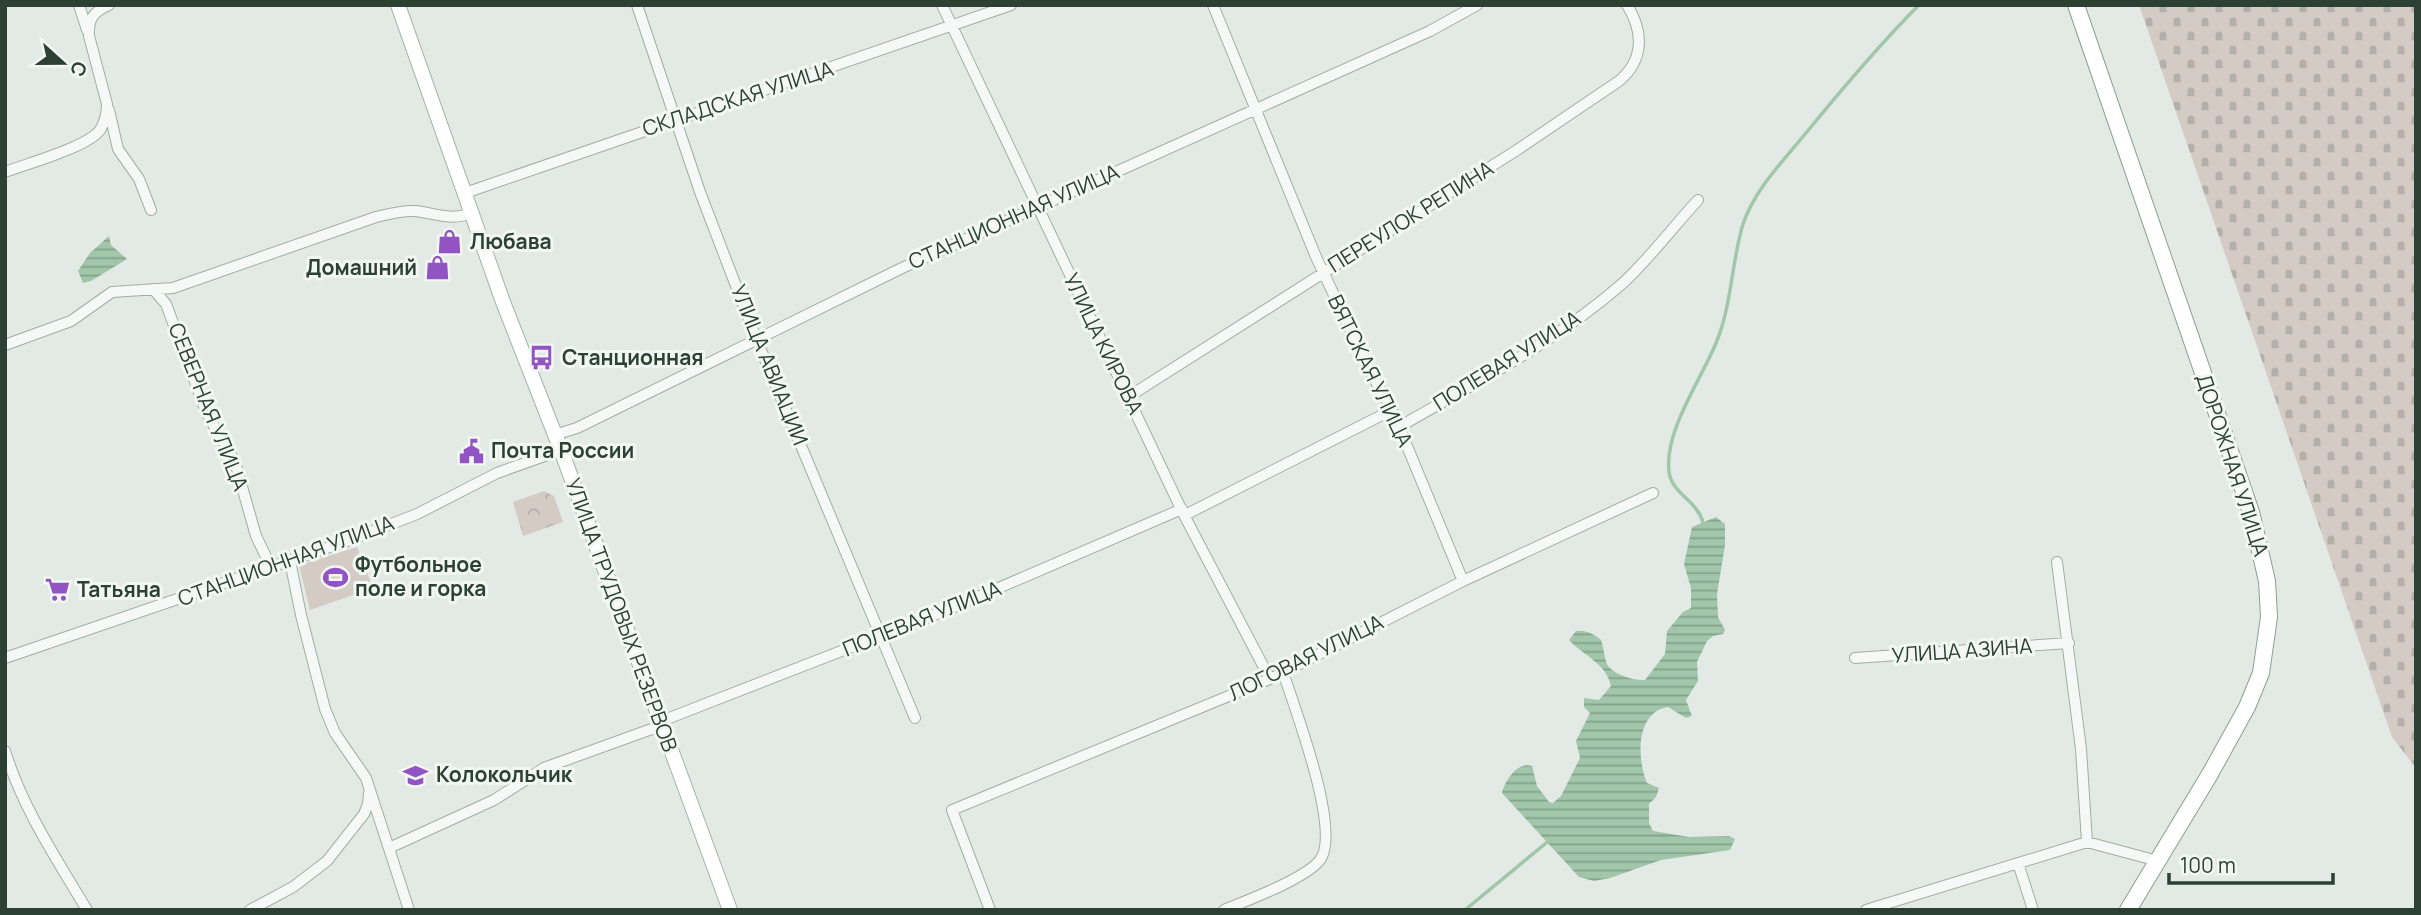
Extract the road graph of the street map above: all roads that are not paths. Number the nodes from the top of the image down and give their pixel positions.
1 (79, 5) edge
2 (109, 5) edge
3 (398, 5) edge
4 (637, 5) edge
5 (942, 5) edge
6 (1011, 5) edge
7 (1213, 5) edge
8 (1477, 5) edge
9 (1627, 5) edge
10 (2076, 5) edge
11 (951, 26) junction
12 (89, 36) junction
13 (107, 104) junction
14 (1256, 109) junction
15 (677, 120) junction
16 (5, 172) edge
17 (464, 193) junction
18 (1698, 200) dead end
19 (1038, 207) junction
20 (151, 210) dead end
21 (472, 213) junction
22 (1323, 273) junction
23 (153, 289) junction
24 (756, 338) junction
25 (5, 345) edge
26 (1128, 397) junction
27 (1392, 410) junction
28 (1399, 427) junction
29 (554, 435) junction
30 (561, 450) junction
31 (1653, 494) dead end
32 (1183, 512) junction
33 (290, 561) junction
34 (2057, 562) dead end
35 (271, 567) junction
36 (1463, 582) junction
37 (881, 636) junction
38 (2069, 643) junction
39 (5, 658) edge
40 (1855, 658) dead end
41 (1283, 672) junction
42 (1270, 678) junction
43 (915, 718) dead end
44 (660, 724) junction
45 (5, 751) edge
46 (369, 786) junction
47 (2087, 842) junction
48 (389, 848) junction
49 (2158, 861) junction
50 (2018, 863) junction
51 (87, 910) edge
52 (250, 910) edge
53 (409, 910) edge
54 (730, 910) edge
55 (990, 910) edge
56 (1224, 910) edge
57 (1866, 910) edge
58 (2033, 910) edge
59 (2128, 910) edge

1 - 12 street
2 - 12 street
3 - 17 main road, УЛИЦА ТРУДОВЫХ РЕЗЕРВОВ
4 - 15 street, УЛИЦА АВИАЦИИ
5 - 11 street, УЛИЦА КИРОВА
6 - 11 street, СКЛАДСКАЯ УЛИЦА
7 - 14 street, ВЯТСКАЯ УЛИЦА
8 - 14 street, СТАНЦИОННАЯ УЛИЦА
9 - 22 street, ПЕРЕУЛОК РЕПИНА
10 - 49 highway, ДОРОЖНАЯ УЛИЦА
11 - 15 street, СКЛАДСКАЯ УЛИЦА
11 - 19 street, УЛИЦА КИРОВА
12 - 13 street
13 - 16 street
13 - 20 street
14 - 19 street, СТАНЦИОННАЯ УЛИЦА
14 - 22 street, ВЯТСКАЯ УЛИЦА
15 - 17 street, СКЛАДСКАЯ УЛИЦА
15 - 24 street, УЛИЦА АВИАЦИИ
17 - 21 main road, УЛИЦА ТРУДОВЫХ РЕЗЕРВОВ
18 - 28 street, ПОЛЕВАЯ УЛИЦА
19 - 24 street, СТАНЦИОННАЯ УЛИЦА
19 - 26 street, УЛИЦА КИРОВА
21 - 23 street
21 - 29 main road, УЛИЦА ТРУДОВЫХ РЕЗЕРВОВ
22 - 26 street, ПЕРЕУЛОК РЕПИНА
22 - 27 street, ВЯТСКАЯ УЛИЦА
23 - 25 street
23 - 35 street, СЕВЕРНАЯ УЛИЦА
24 - 29 street, СТАНЦИОННАЯ УЛИЦА
24 - 37 street, УЛИЦА АВИАЦИИ
26 - 32 street, УЛИЦА КИРОВА
27 - 28 street, ВЯТСКАЯ УЛИЦА
27 - 32 street, ПОЛЕВАЯ УЛИЦА
28 - 36 street, ВЯТСКАЯ УЛИЦА
29 - 30 main road, УЛИЦА ТРУДОВЫХ РЕЗЕРВОВ
30 - 33 street, СТАНЦИОННАЯ УЛИЦА
30 - 44 main road, УЛИЦА ТРУДОВЫХ РЕЗЕРВОВ
31 - 36 street, ЛОГОВАЯ УЛИЦА
32 - 37 street, ПОЛЕВАЯ УЛИЦА
32 - 42 street, УЛИЦА КИРОВА
33 - 35 street, СТАНЦИОННАЯ УЛИЦА
33 - 46 street
34 - 38 street
35 - 39 street, СТАНЦИОННАЯ УЛИЦА
36 - 41 street, ЛОГОВАЯ УЛИЦА
37 - 43 street, УЛИЦА АВИАЦИИ
37 - 44 street, ПОЛЕВАЯ УЛИЦА
38 - 40 street, УЛИЦА АЗИНА
38 - 47 street
41 - 42 street, ЛОГОВАЯ УЛИЦА
41 - 56 street
42 - 55 street, ЛОГОВАЯ УЛИЦА
44 - 48 street, ПОЛЕВАЯ УЛИЦА
44 - 54 main road, УЛИЦА ТРУДОВЫХ РЕЗЕРВОВ
45 - 51 street
46 - 48 street
46 - 52 street
47 - 49 street
47 - 50 street
48 - 53 street
49 - 59 highway, ДОРОЖНАЯ УЛИЦА
50 - 57 street
50 - 58 street

